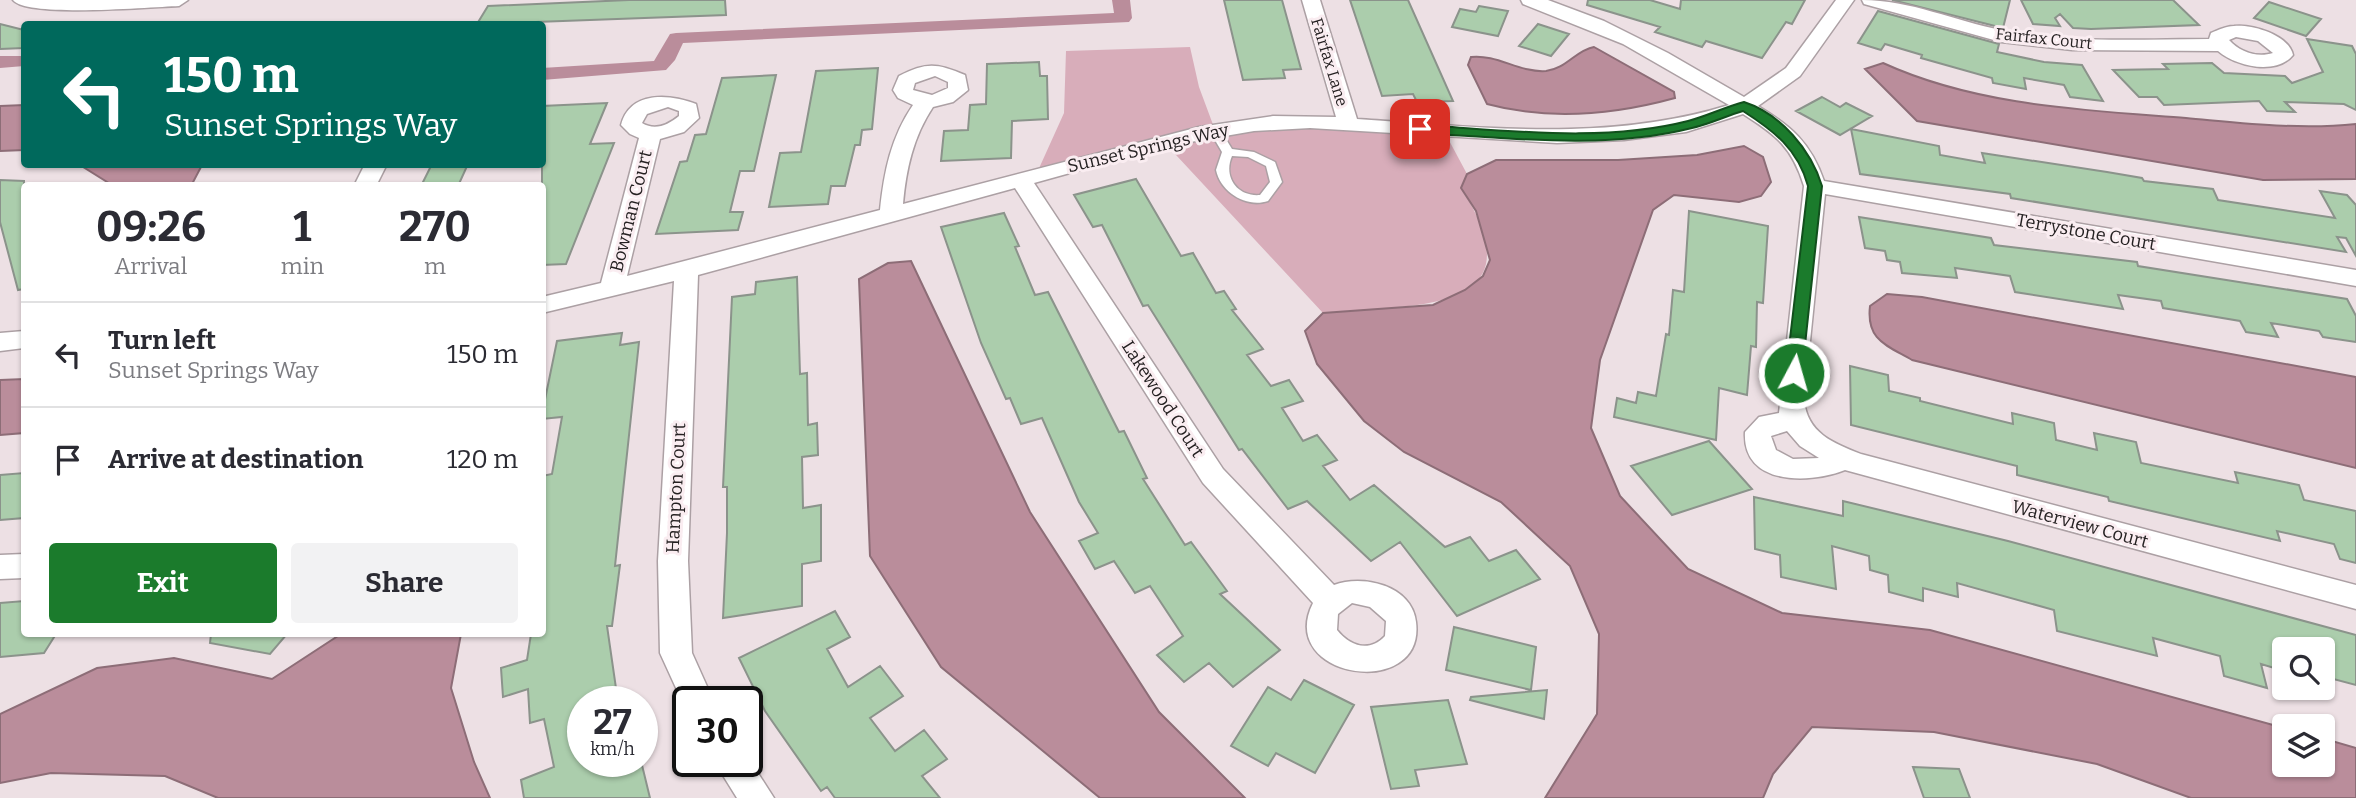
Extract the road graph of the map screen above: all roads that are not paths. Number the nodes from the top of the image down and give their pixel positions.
1 (22, 0) edge
2 (178, 0) edge
3 (1311, 0) edge
4 (1531, 0) edge
5 (1845, 0) edge
6 (1871, 0) edge
7 (2222, 45) dead end
8 (926, 102) dead end
9 (1744, 106) junction
10 (1349, 125) junction
11 (1214, 130) junction
12 (651, 134) dead end
13 (1228, 152) junction
14 (1020, 179) junction
15 (1815, 186) junction
16 (891, 215) junction
17 (686, 270) junction
18 (2356, 278) edge
19 (612, 288) junction
20 (546, 304) edge
21 (21, 340) edge
22 (0, 342) edge
23 (1801, 429) junction
24 (1843, 459) junction
25 (21, 566) edge
26 (0, 567) edge
27 (2356, 597) edge
28 (1330, 601) dead end
29 (691, 686) edge
30 (742, 777) edge
31 (757, 798) edge

1 - 2 street
3 - 10 street, Fairfax Lane
4 - 9 street
5 - 9 street, Sunset Springs Way
6 - 7 street, Fairfax Court
8 - 16 street
9 - 10 street, Sunset Springs Way
9 - 15 street
10 - 11 street, Sunset Springs Way
11 - 13 lane
11 - 14 street, Sunset Springs Way
12 - 19 street, Bowman Court
13 - 13 lane
14 - 16 street, Sunset Springs Way
14 - 28 street, Lakewood Court
15 - 18 street, Terrystone Court
15 - 23 street
16 - 17 street, Sunset Springs Way
17 - 19 street, Sunset Springs Way
17 - 29 street, Hampton Court
19 - 20 street, Sunset Springs Way
21 - 22 street
23 - 24 street, Waterview Court
23 - 24 street
24 - 27 street, Waterview Court
25 - 26 street
30 - 31 street

